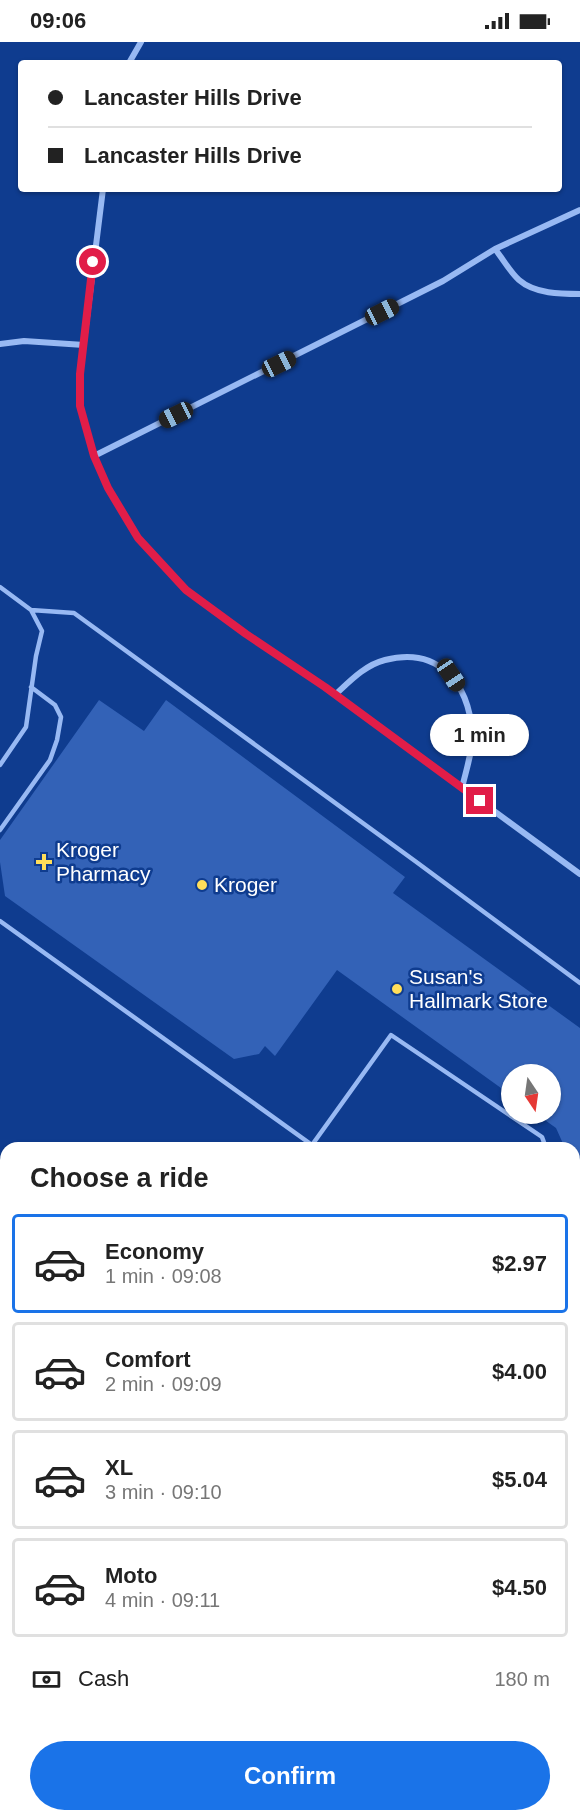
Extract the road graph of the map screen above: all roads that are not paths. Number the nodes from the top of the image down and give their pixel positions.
1 (141, 42) edge
2 (131, 60) edge
3 (103, 192) edge
4 (580, 210) edge
5 (495, 249) junction
6 (580, 294) edge
7 (0, 344) edge
8 (84, 345) junction
9 (94, 456) junction
10 (0, 587) edge
11 (31, 609) junction
12 (32, 687) junction
13 (336, 694) junction
14 (0, 765) edge
15 (462, 788) junction
16 (0, 830) edge
17 (580, 874) edge
18 (1, 924) edge
19 (580, 983) edge
20 (305, 1142) edge
21 (314, 1142) edge
22 (544, 1142) edge

1 - 2 street
3 - 8 street
4 - 5 street
5 - 6 street
5 - 9 street
7 - 8 street
8 - 9 street
9 - 13 street
10 - 11 lane
11 - 12 lane
11 - 19 lane
12 - 14 lane
12 - 16 lane
13 - 15 street
13 - 15 street
15 - 17 street
18 - 20 lane
21 - 22 lane

